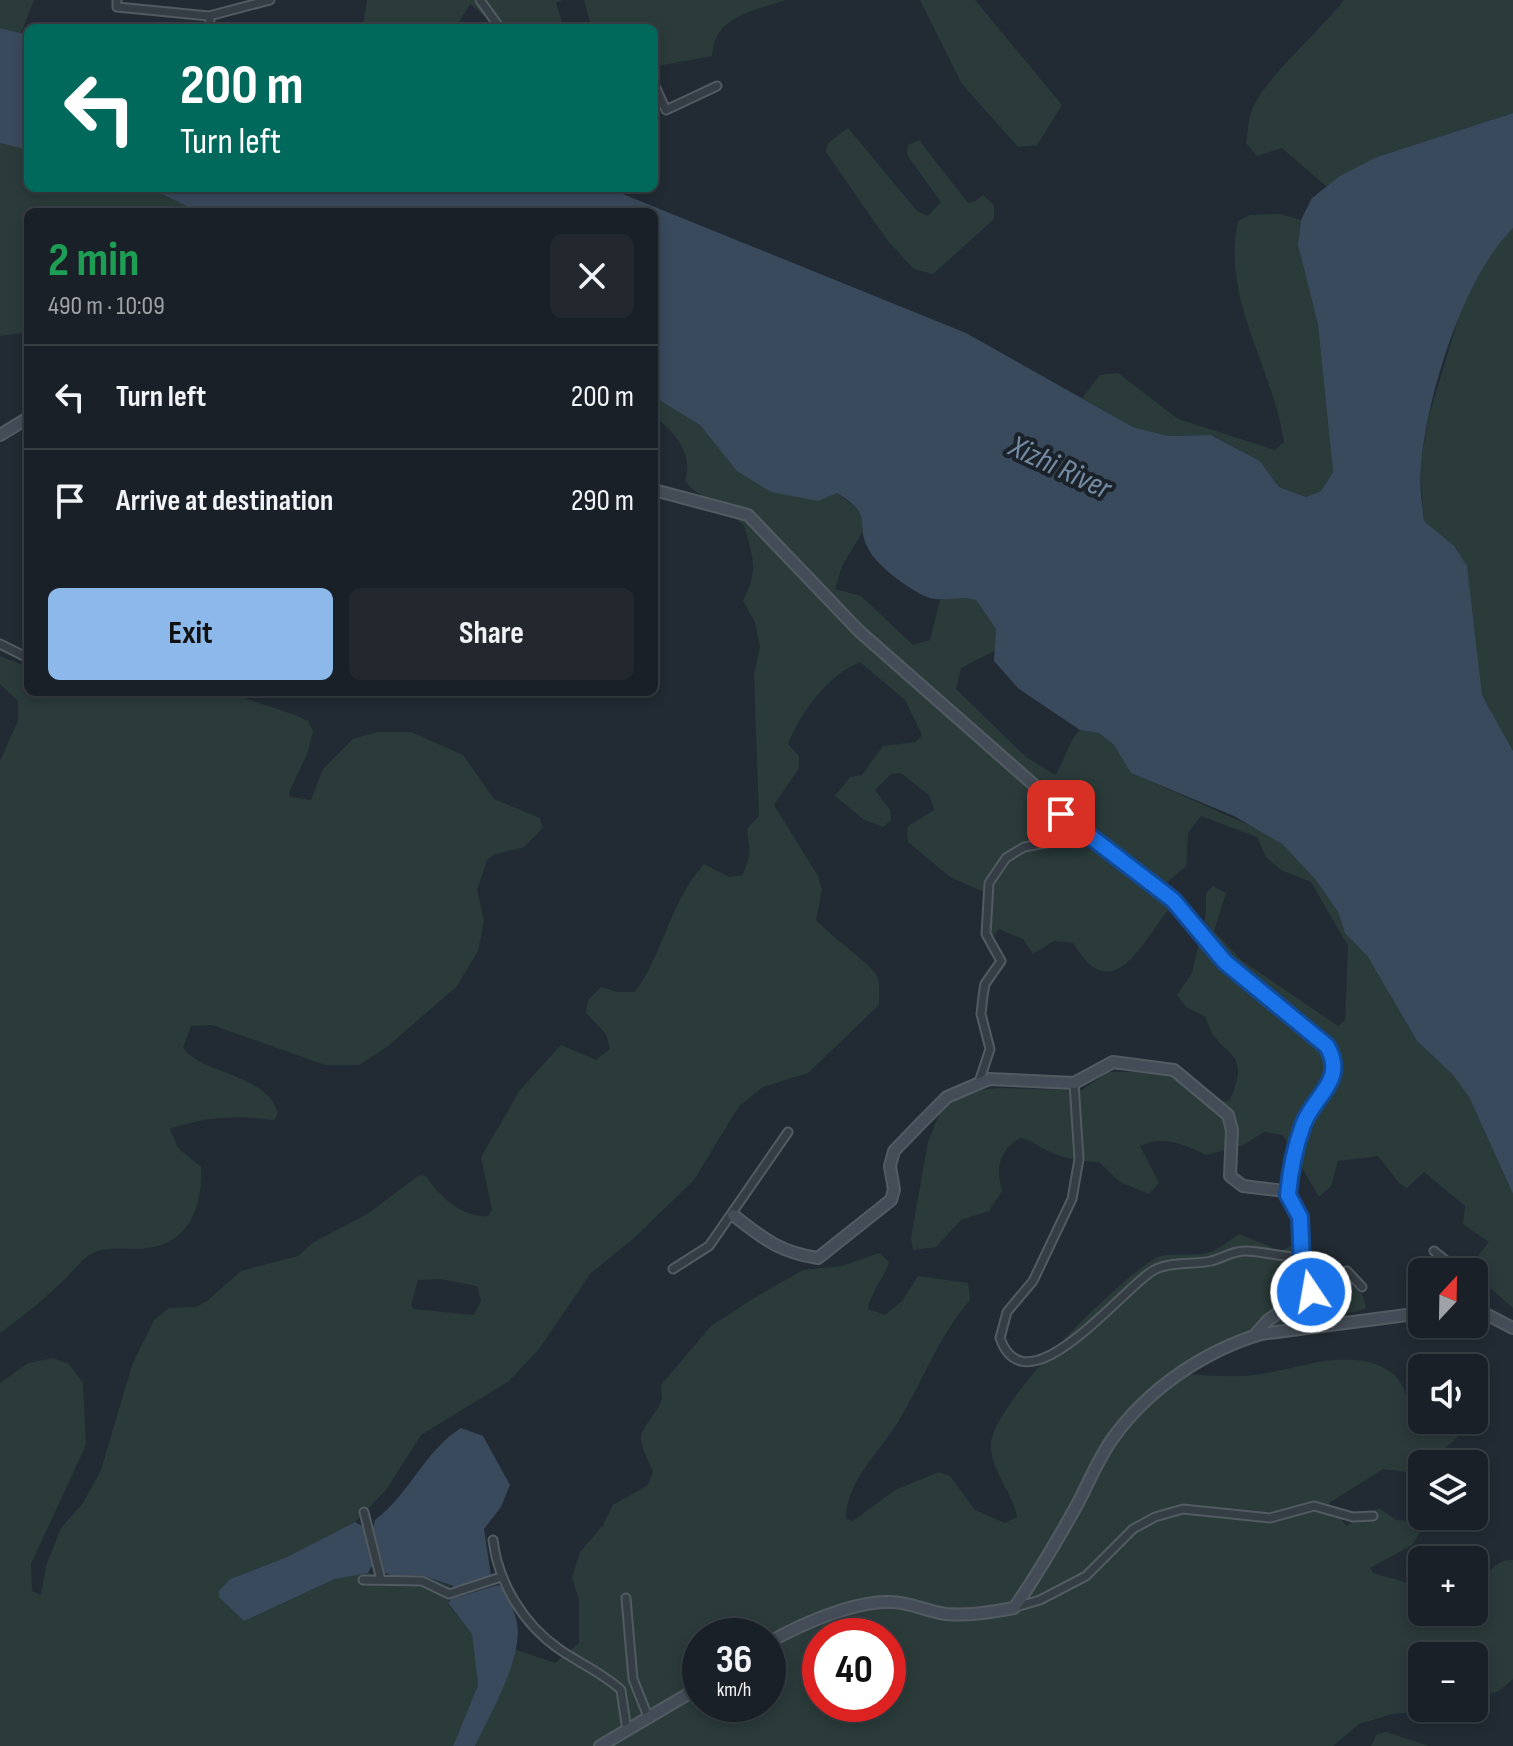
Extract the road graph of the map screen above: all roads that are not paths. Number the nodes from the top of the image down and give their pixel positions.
1 (117, 0) edge
2 (270, 0) edge
3 (480, 0) edge
4 (209, 16) junction
5 (210, 24) edge
6 (497, 24) edge
7 (717, 86) dead end
8 (658, 93) edge
9 (24, 420) edge
10 (0, 435) edge
11 (658, 491) edge
12 (0, 644) edge
13 (24, 656) edge
14 (1085, 836) junction
15 (979, 1082) junction
16 (1074, 1083) junction
17 (788, 1132) dead end
18 (1288, 1195) junction
19 (733, 1215) junction
20 (1434, 1251) dead end
21 (1302, 1258) junction
22 (1443, 1258) edge
23 (673, 1269) dead end
24 (1362, 1287) dead end
25 (1311, 1292) junction
26 (1408, 1315) edge
27 (1488, 1315) edge
28 (1513, 1328) edge
29 (1254, 1336) junction
30 (364, 1512) dead end
31 (1373, 1516) dead end
32 (493, 1540) dead end
33 (501, 1577) junction
34 (363, 1580) dead end
35 (381, 1580) junction
36 (626, 1598) dead end
37 (1014, 1608) junction
38 (786, 1633) edge
39 (682, 1698) edge
40 (649, 1719) junction
41 (627, 1731) junction
42 (600, 1746) edge

1 - 4 street
2 - 4 street
3 - 6 street
4 - 5 street
7 - 8 street
9 - 10 street
11 - 14 street
12 - 13 street
14 - 15 street
14 - 18 street
15 - 16 street
15 - 19 street
16 - 18 street
16 - 21 street
17 - 19 street
18 - 21 street
19 - 23 street
20 - 22 street
21 - 25 street
24 - 25 street
25 - 29 street
26 - 29 street
27 - 28 street
29 - 37 street
30 - 35 street
31 - 37 street
32 - 33 street
33 - 35 street
33 - 41 street
34 - 35 street
36 - 40 street
37 - 38 street
39 - 40 street
40 - 41 street
41 - 42 street

